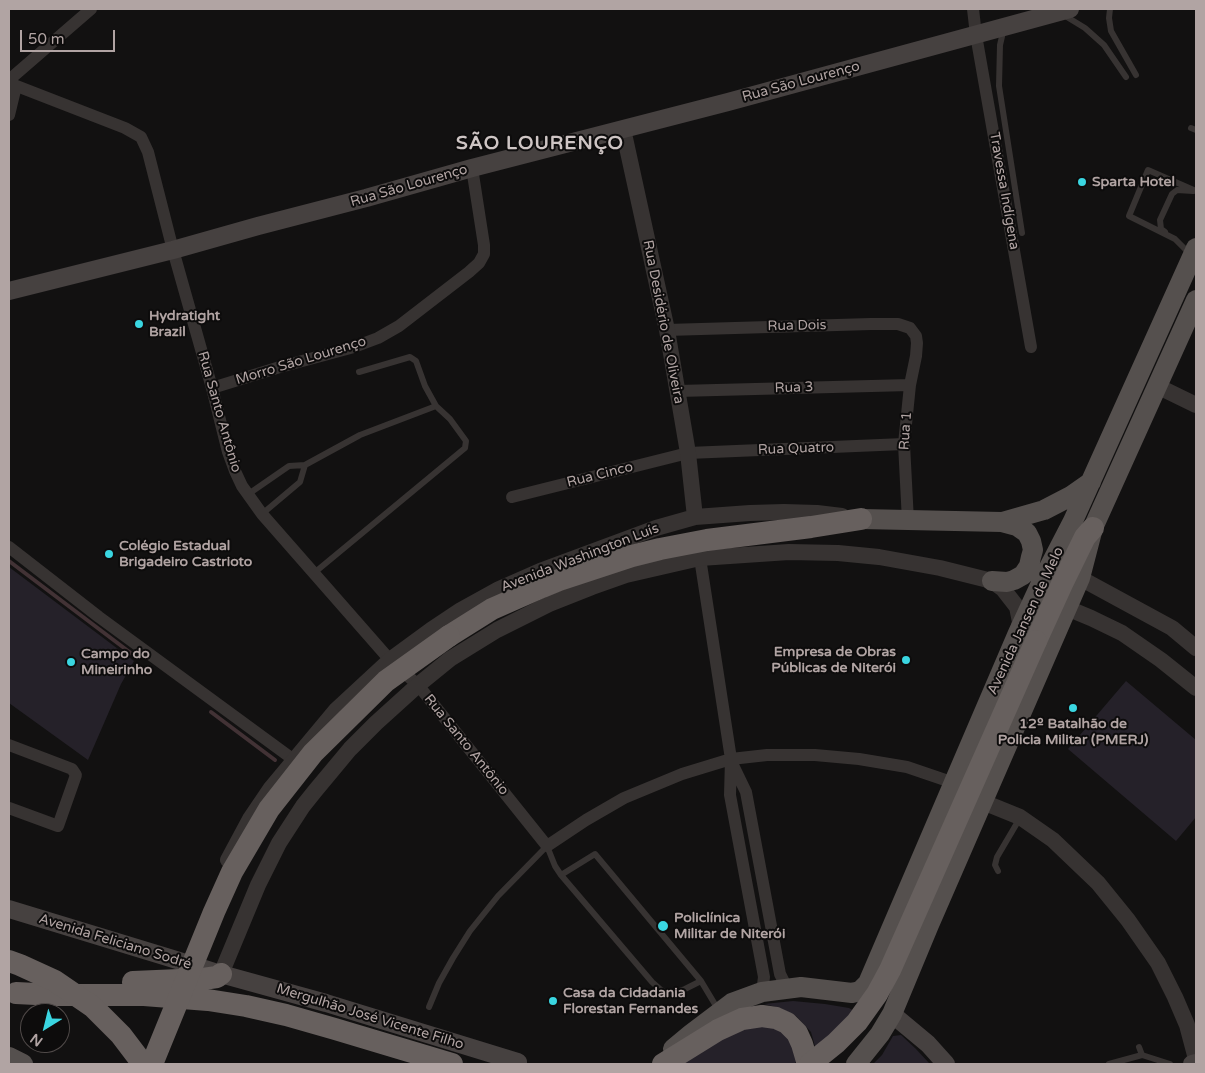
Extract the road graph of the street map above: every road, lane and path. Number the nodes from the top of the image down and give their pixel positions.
1 (91, 9) edge
2 (973, 9) edge
3 (1110, 9) edge
4 (1064, 10) edge
5 (1005, 27) junction
6 (976, 35) junction
7 (1136, 75) dead end
8 (1126, 78) dead end
9 (11, 83) edge
10 (9, 114) edge
11 (623, 129) junction
12 (472, 168) junction
13 (1196, 191) edge
14 (1022, 233) dead end
15 (1175, 239) junction
16 (173, 250) junction
17 (1194, 252) edge
18 (9, 291) edge
19 (1196, 300) edge
20 (666, 330) junction
21 (917, 343) joint
22 (1031, 347) dead end
23 (359, 372) dead end
24 (910, 385) junction
25 (1157, 386) junction
26 (212, 388) junction
27 (678, 391) junction
28 (1196, 404) edge
29 (436, 406) junction
30 (904, 444) junction
31 (688, 453) junction
32 (305, 465) junction
33 (1091, 482) junction
34 (247, 495) junction
35 (512, 497) dead end
36 (262, 514) junction
37 (695, 517) junction
38 (861, 519) junction
39 (908, 521) junction
40 (1002, 522) junction
41 (1093, 528) junction
42 (9, 547) edge
43 (700, 558) junction
44 (314, 573) junction
45 (1080, 578) junction
46 (992, 581) junction
47 (1067, 608) junction
48 (1027, 637) junction
49 (1196, 648) edge
50 (390, 660) junction
51 (418, 685) junction
52 (1196, 688) edge
53 (9, 745) edge
54 (730, 759) junction
55 (294, 760) junction
56 (954, 783) junction
57 (983, 802) junction
58 (9, 808) edge
59 (1020, 817) junction
60 (547, 846) junction
61 (998, 871) dead end
62 (561, 874) junction
63 (9, 909) edge
64 (898, 912) junction
65 (929, 925) junction
66 (9, 961) edge
67 (185, 963) junction
68 (221, 974) junction
69 (701, 981) junction
70 (787, 988) junction
71 (762, 992) junction
72 (429, 1007) dead end
73 (720, 1012) junction
74 (892, 1014) junction
75 (1139, 1047) dead end
76 (1142, 1055) junction
77 (9, 1057) edge
78 (1196, 1059) edge
79 (518, 1062) dead end
80 (1196, 1063) edge
81 (23, 1064) edge
82 (143, 1064) edge
83 (152, 1064) edge
84 (452, 1064) edge
85 (656, 1064) edge
86 (663, 1064) edge
87 (809, 1064) edge
88 (856, 1064) edge
89 (946, 1064) edge
90 (1109, 1064) edge
91 (1170, 1064) edge
92 (1192, 1064) edge

1 - 9 street
2 - 6 street, Travessa Indígena
3 - 7 lane
4 - 5 main road, Rua São Lourenço
4 - 8 lane
5 - 6 main road, Rua São Lourenço
5 - 14 lane
6 - 11 main road, Rua São Lourenço
6 - 22 street, Travessa Indígena
9 - 10 street
9 - 16 street, Rua Santo Antônio
11 - 12 main road, Rua São Lourenço
11 - 20 street, Rua Desidério de Oliveira
12 - 16 main road, Rua São Lourenço
12 - 26 street, Morro São Lourenço
13 - 15 lane
13 - 15 lane
15 - 17 lane
16 - 18 main road, Rua São Lourenço
16 - 26 street, Rua Santo Antônio
17 - 33 main road, Avenida Jansen de Melo
19 - 25 main road, Avenida Jansen de Melo
20 - 21 street, Rua Dois
20 - 27 street, Rua Desidério de Oliveira
21 - 24 street, Rua 1
23 - 29 lane
24 - 27 street, Rua 3
24 - 30 street, Rua 1
25 - 28 street
25 - 41 main road, Avenida Jansen de Melo
26 - 34 street, Rua Santo Antônio
27 - 31 street, Rua Desidério de Oliveira
29 - 32 lane
29 - 44 lane
30 - 31 street, Rua Quatro
30 - 39 street, Rua 1
31 - 35 street, Rua Cinco
31 - 37 street, Rua Desidério de Oliveira
32 - 34 lane
32 - 36 lane
33 - 40 main road, Avenida Washington Luís
33 - 48 main road, Avenida Jansen de Melo
34 - 36 street, Rua Santo Antônio
36 - 44 street, Rua Santo Antônio
37 - 38 street, Avenida Washington Luís
37 - 50 street, Avenida Washington Luís
38 - 39 main road, Avenida Washington Luís
38 - 83 highway, bridge
39 - 40 main road, Avenida Washington Luís
40 - 46 main road
41 - 45 main road, Avenida Jansen de Melo
41 - 48 highway
42 - 55 street
43 - 46 street
43 - 51 street
43 - 54 street
44 - 50 street, Rua Santo Antônio
45 - 47 main road, Avenida Jansen de Melo
45 - 49 street
46 - 48 street
47 - 52 street
47 - 57 main road, Avenida Jansen de Melo
48 - 56 main road, Avenida Jansen de Melo
48 - 87 highway, bridge
50 - 51 street, Rua Santo Antônio
50 - 55 street, Avenida Washington Luís
51 - 60 street, Rua Santo Antônio
51 - 68 street
53 - 58 street
54 - 56 street
54 - 60 street
54 - 70 street
54 - 71 street
55 - 67 street, Avenida Washington Luís
56 - 64 main road, Avenida Jansen de Melo
57 - 59 street
57 - 65 main road, Avenida Jansen de Melo
59 - 61 lane
59 - 78 street
60 - 62 lane
60 - 72 lane
62 - 69 lane
62 - 69 lane
63 - 67 main road, Avenida Feliciano Sodré
64 - 65 main road
64 - 70 main road, Avenida Jansen de Melo
65 - 74 main road, Avenida Jansen de Melo
66 - 82 highway, bridge
67 - 68 main road, Avenida Feliciano Sodré
68 - 79 main road, Mergulhão José Vicente Filho
68 - 84 highway
69 - 73 lane
70 - 71 main road
71 - 73 main road
73 - 85 main road
74 - 88 main road, Avenida Jansen de Melo
74 - 89 main road
75 - 76 lane
76 - 90 lane
76 - 91 lane
77 - 81 main road
80 - 92 main road
86 - 87 highway

